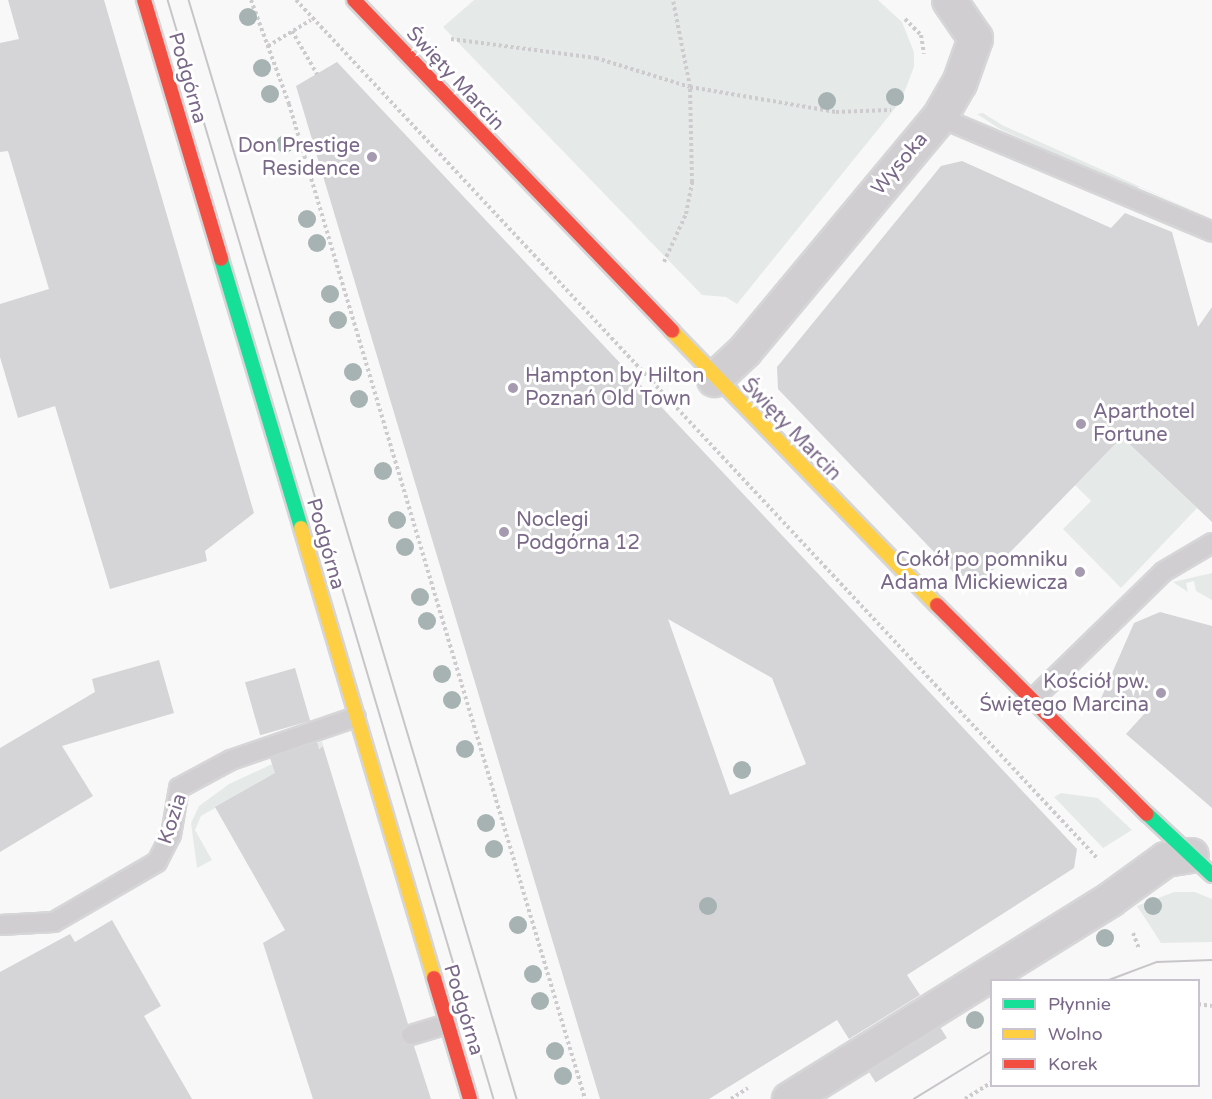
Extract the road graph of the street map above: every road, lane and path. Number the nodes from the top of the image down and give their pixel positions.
1 (144, 0) edge
2 (251, 0) edge
3 (296, 0) edge
4 (354, 0) edge
5 (673, 0) edge
6 (949, 0) edge
7 (311, 20) junction
8 (292, 31) junction
9 (447, 39) dead end
10 (268, 46) junction
11 (317, 74) dead end
12 (690, 87) junction
13 (939, 117) junction
14 (1212, 232) edge
15 (634, 296) junction
16 (714, 379) junction
17 (1212, 543) edge
18 (1030, 702) junction
19 (356, 717) junction
20 (1201, 865) edge
21 (1093, 870) dead end
22 (0, 925) edge
23 (446, 1024) junction
24 (411, 1035) dead end
25 (990, 1083) edge
26 (470, 1099) edge
27 (585, 1099) edge
28 (789, 1099) edge
29 (965, 1099) edge

1 - 19 street, Podgórna
2 - 10 path
3 - 7 path
4 - 15 street, Święty Marcin
5 - 12 path
6 - 13 street
7 - 8 path
7 - 21 path
8 - 10 path
8 - 11 path
9 - 12 path
10 - 27 path
12 - 13 path
12 - 15 path
13 - 14 lane, Wysoka
13 - 16 street, Wysoka
15 - 16 street, Święty Marcin
16 - 18 street, Święty Marcin
17 - 18 lane
18 - 20 street, Święty Marcin
19 - 22 lane, Kozia
19 - 23 street, Podgórna
20 - 28 street
23 - 24 lane
23 - 26 street, Podgórna
25 - 29 path

